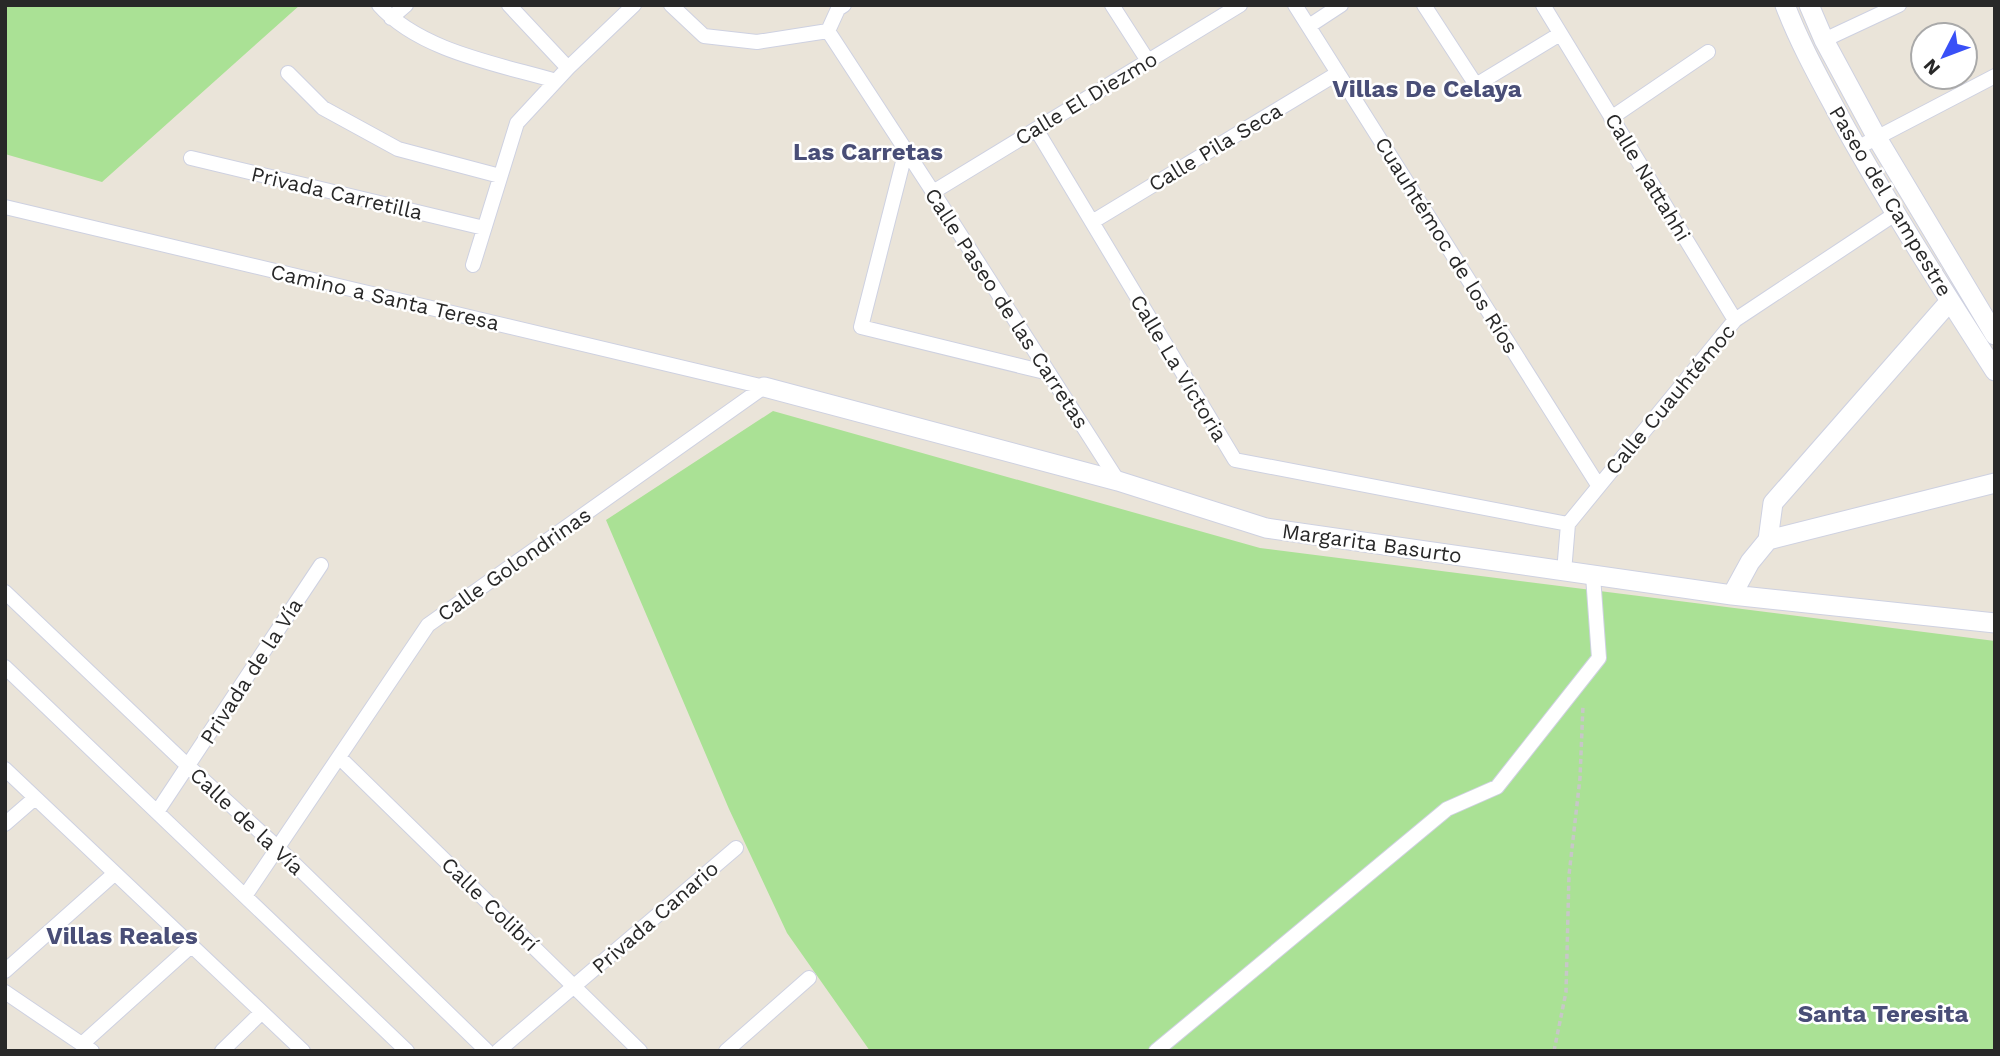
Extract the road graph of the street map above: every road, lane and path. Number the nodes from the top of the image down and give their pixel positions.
1 (379, 5) edge
2 (406, 5) edge
3 (509, 5) edge
4 (634, 5) edge
5 (671, 5) edge
6 (844, 5) edge
7 (1112, 5) edge
8 (1240, 5) edge
9 (1295, 5) edge
10 (1341, 5) edge
11 (1424, 5) edge
12 (1543, 5) edge
13 (1775, 5) edge
14 (1785, 5) edge
15 (1809, 5) edge
16 (1899, 5) edge
17 (391, 18) junction
18 (1309, 26) junction
19 (1793, 27) junction
20 (828, 32) junction
21 (1560, 34) junction
22 (1824, 40) junction
23 (1709, 52) dead end
24 (1148, 61) junction
25 (568, 68) junction
26 (288, 73) dead end
27 (1338, 73) junction
28 (1993, 80) edge
29 (556, 81) junction
30 (1611, 118) junction
31 (1036, 129) junction
32 (1877, 138) junction
33 (1857, 148) junction
34 (906, 150) junction
35 (191, 158) dead end
36 (500, 176) junction
37 (933, 192) junction
38 (5, 207) edge
39 (1895, 214) junction
40 (1092, 222) junction
41 (484, 228) junction
42 (473, 265) dead end
43 (1950, 301) junction
44 (1735, 320) junction
45 (1990, 336) edge
46 (1995, 371) edge
47 (1049, 373) junction
48 (764, 387) junction
49 (1118, 481) junction
50 (1995, 483) edge
51 (1598, 485) junction
52 (1568, 524) junction
53 (1768, 540) junction
54 (321, 565) dead end
55 (1564, 572) junction
56 (1593, 576) junction
57 (5, 592) edge
58 (1732, 595) junction
59 (1995, 623) edge
60 (5, 667) edge
61 (1584, 678) junction
62 (339, 757) junction
63 (188, 766) junction
64 (5, 769) edge
65 (34, 798) junction
66 (157, 813) junction
67 (5, 824) edge
68 (278, 848) junction
69 (736, 848) dead end
70 (114, 874) junction
71 (245, 896) junction
72 (191, 946) junction
73 (5, 971) edge
74 (809, 978) dead end
75 (574, 986) junction
76 (5, 992) edge
77 (261, 1013) junction
78 (87, 1047) edge
79 (222, 1051) edge
80 (303, 1051) edge
81 (407, 1051) edge
82 (487, 1051) edge
83 (498, 1051) edge
84 (639, 1051) edge
85 (726, 1051) edge
86 (1157, 1051) edge
87 (1554, 1051) edge

1 - 17 street
2 - 17 street
3 - 25 street
4 - 25 street
5 - 20 street
6 - 20 street
7 - 24 street
8 - 24 street, Calle El Diezmo
9 - 18 street, Cuauhtémoc de los Ríos
10 - 18 street
11 - 21 street
12 - 21 street, Calle Nattahhi
13 - 19 street
14 - 19 street, Paseo del Campestre
15 - 22 street, Paseo del Campestre
16 - 22 street
17 - 29 street
18 - 27 street, Cuauhtémoc de los Ríos
19 - 33 street, Paseo del Campestre
20 - 34 street, Calle Paseo de las Carretas
21 - 30 street, Calle Nattahhi
22 - 32 street, Paseo del Campestre
23 - 30 street
24 - 31 street, Calle El Diezmo
25 - 29 street
26 - 36 street
27 - 40 street, Calle Pila Seca
27 - 51 street, Cuauhtémoc de los Ríos
28 - 32 street
29 - 36 street
30 - 44 street, Calle Nattahhi
31 - 37 street, Calle El Diezmo
31 - 40 street, Calle La Victoria
32 - 33 street
32 - 45 street, Paseo del Campestre
33 - 39 street, Paseo del Campestre
34 - 37 street, Calle Paseo de las Carretas
34 - 47 street
35 - 41 street, Privada Carretilla
36 - 41 street
37 - 47 street, Calle Paseo de las Carretas
38 - 48 street, Camino a Santa Teresa
39 - 43 street, Paseo del Campestre
39 - 44 street, Calle Cuauhtémoc
40 - 52 street, Calle La Victoria
41 - 42 street
43 - 45 street, Paseo del Campestre
43 - 53 street
44 - 51 street, Calle Cuauhtémoc
45 - 46 street, Paseo del Campestre
47 - 49 street, Calle Paseo de las Carretas
48 - 49 street, Margarita Basurto
48 - 62 street, Calle Golondrinas
49 - 55 street, Margarita Basurto
50 - 53 street
51 - 52 street, Calle Cuauhtémoc
52 - 55 street
53 - 58 street
54 - 63 street, Privada de la Vía
55 - 56 street, Margarita Basurto
56 - 58 street, Margarita Basurto
56 - 61 street
57 - 63 street, Calle de la Vía
58 - 59 street, Margarita Basurto
60 - 66 street
61 - 86 street
61 - 87 path
62 - 68 street, Calle Golondrinas
62 - 75 street, Calle Colibrí
63 - 66 street, Privada de la Vía
63 - 68 street, Calle de la Vía
64 - 65 street
65 - 67 street
65 - 70 street
66 - 71 street
68 - 71 street, Calle Golondrinas
68 - 82 street, Calle de la Vía
69 - 75 street, Privada Canario
70 - 72 street
70 - 73 street
71 - 81 street
72 - 77 street
72 - 78 street
74 - 85 street
75 - 83 street, Privada Canario
75 - 84 street, Calle Colibrí
76 - 78 street
77 - 79 street
77 - 80 street

